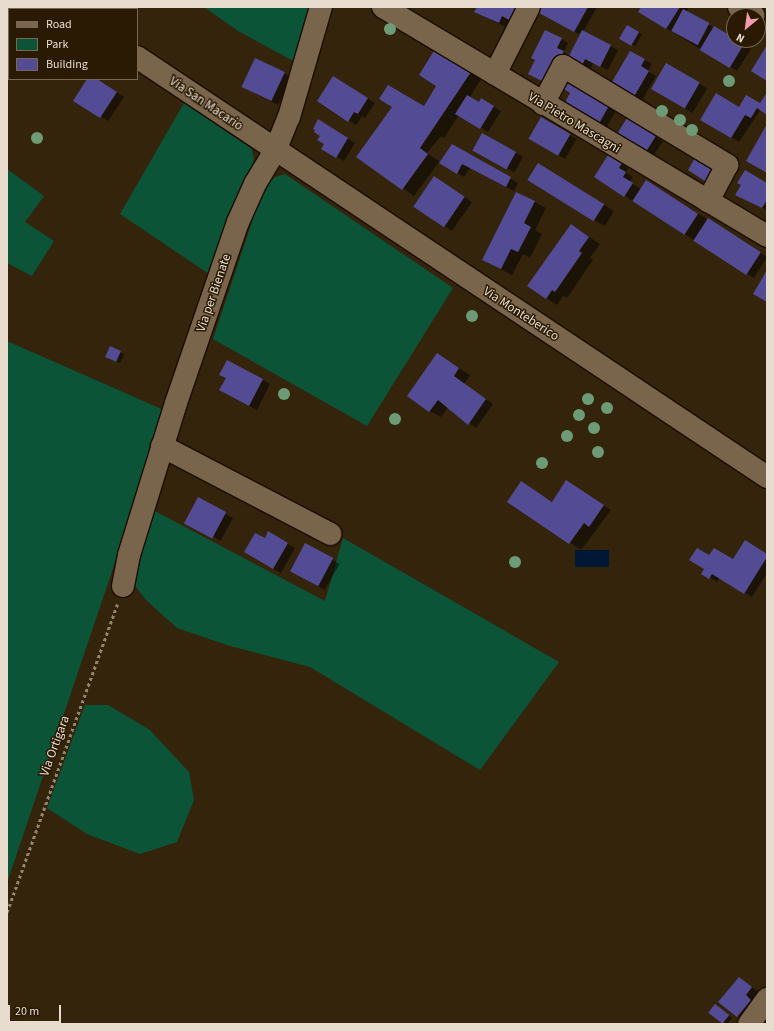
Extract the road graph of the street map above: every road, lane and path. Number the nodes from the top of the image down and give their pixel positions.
1 (321, 7) edge
2 (383, 7) edge
3 (530, 7) edge
4 (138, 58) edge
5 (495, 74) junction
6 (543, 104) junction
7 (275, 151) junction
8 (708, 201) junction
9 (767, 236) edge
10 (162, 446) junction
11 (767, 476) edge
12 (330, 534) dead end
13 (123, 586) joint
14 (7, 912) edge
15 (767, 999) edge
16 (749, 1024) edge

1 - 7 street, Via per Bienate
2 - 5 street, Via Pietro Mascagni
3 - 5 street
4 - 7 street, Via San Macario
5 - 6 street, Via Pietro Mascagni
6 - 8 street, Via Pietro Mascagni
6 - 8 street
7 - 10 street, Via per Bienate
7 - 11 street, Via Monteberico
8 - 9 street, Via Pietro Mascagni
10 - 12 street
10 - 13 street, Via per Bienate
13 - 14 path, Via Ortigara
15 - 16 street

